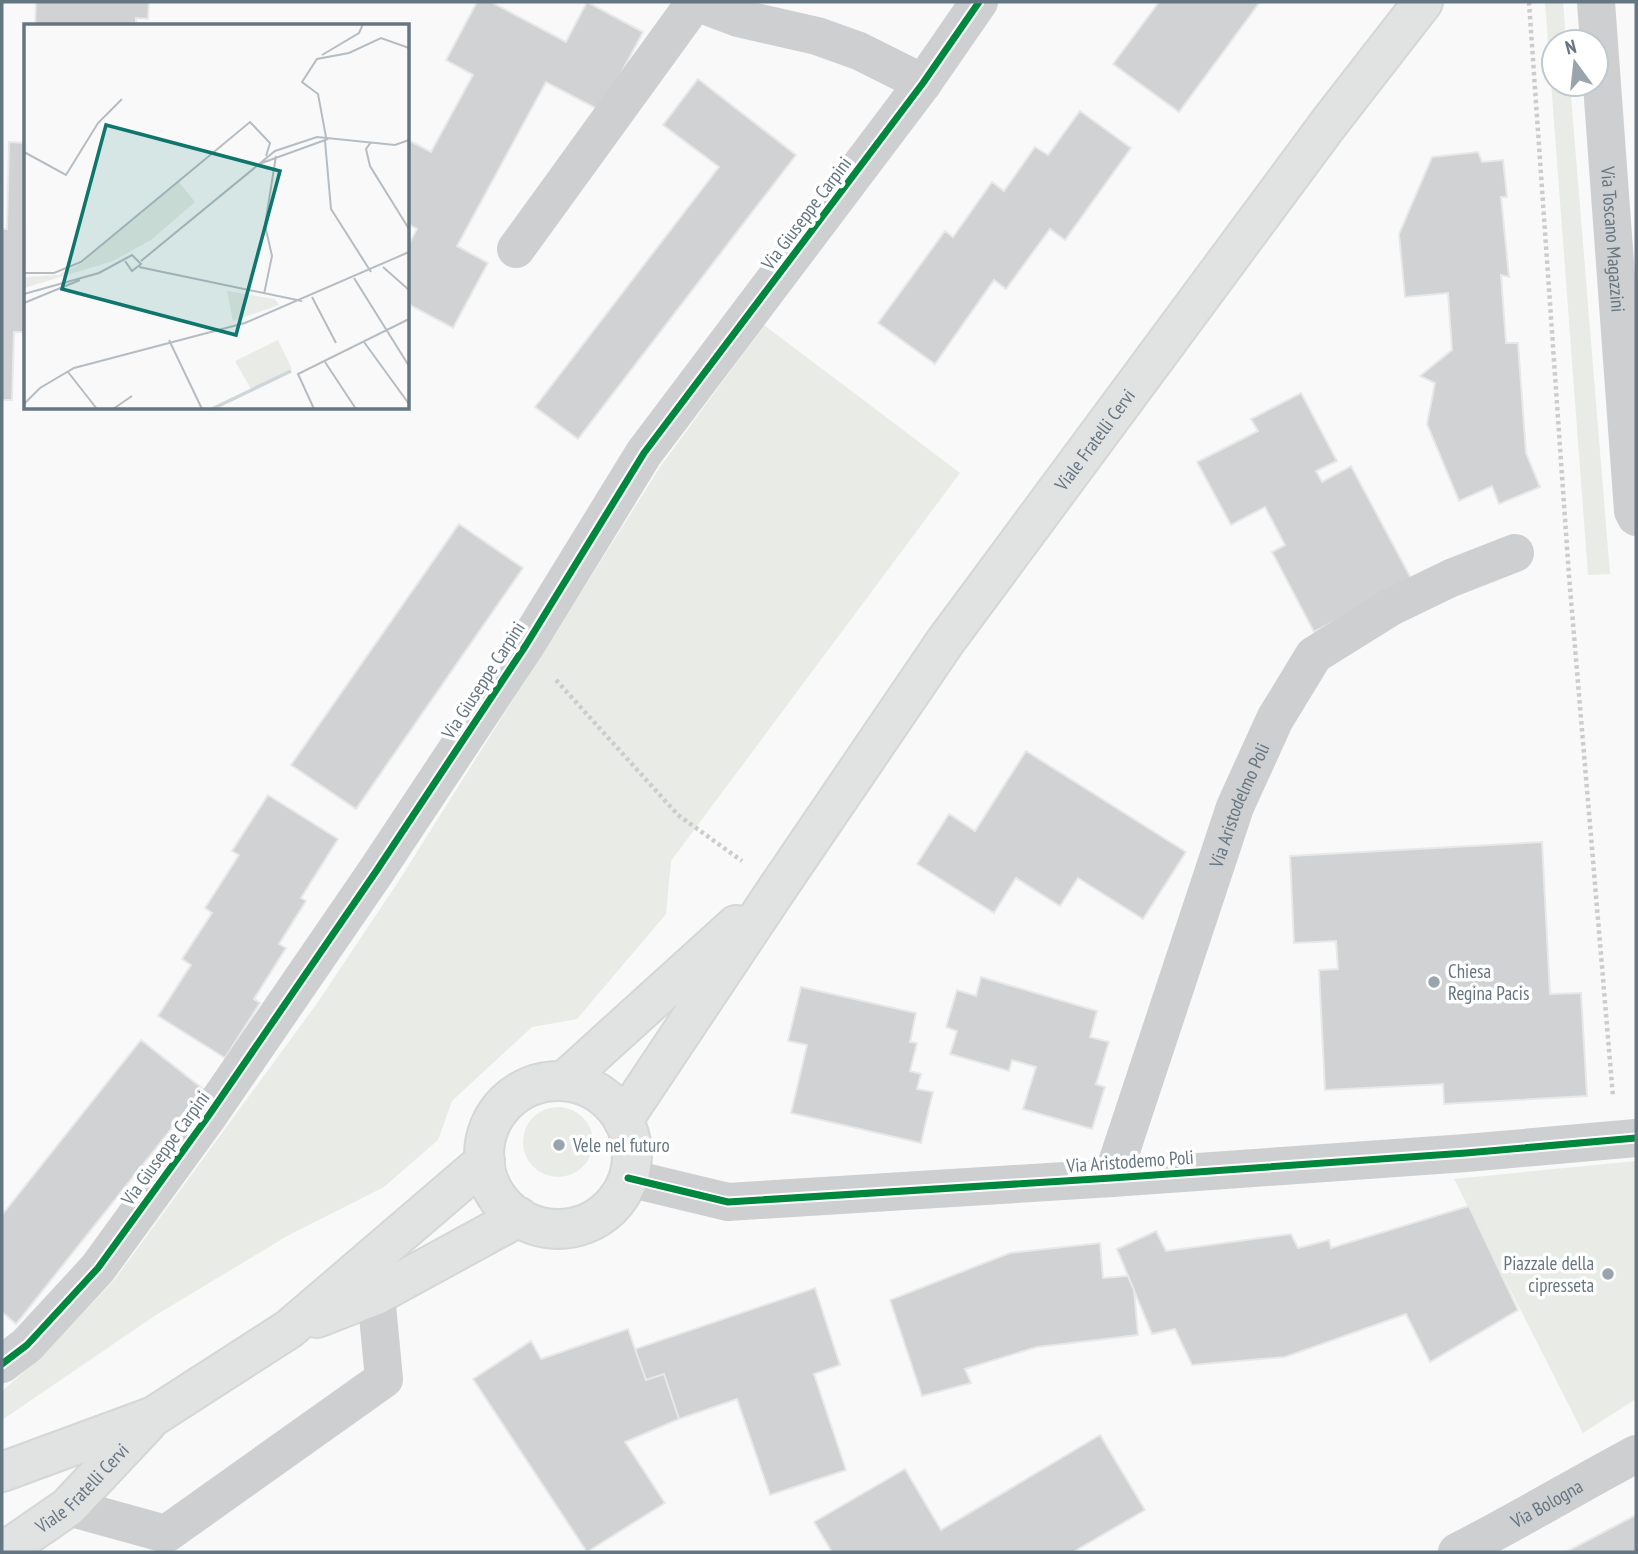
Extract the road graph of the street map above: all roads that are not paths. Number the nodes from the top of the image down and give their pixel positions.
1 (695, 2) edge
2 (979, 2) edge
3 (1423, 2) edge
4 (1596, 2) edge
5 (923, 83) junction
6 (516, 249) dead end
7 (1636, 517) edge
8 (1515, 553) dead end
9 (779, 886) junction
10 (564, 1081) junction
11 (623, 1120) junction
12 (1626, 1139) edge
13 (485, 1161) junction
14 (628, 1178) junction
15 (1111, 1178) junction
16 (519, 1217) junction
17 (376, 1295) junction
18 (289, 1329) junction
19 (2, 1364) edge
20 (154, 1416) junction
21 (1636, 1454) edge
22 (2, 1472) edge
23 (68, 1507) junction
24 (1521, 1538) edge
25 (3, 1552) edge
26 (1457, 1552) edge

1 - 5 street
1 - 6 street
2 - 5 street, Via Giuseppe Carpini
3 - 9 main road, Viale Fratelli Cervi
4 - 7 street, Via Toscano Magazzini
5 - 19 street, Via Giuseppe Carpini
8 - 15 street, Via Aristodelmo Poli
9 - 10 main road
9 - 11 main road
10 - 11 main road
10 - 13 main road
11 - 14 main road
12 - 15 street, Via Aristodemo Poli
13 - 16 main road
13 - 18 main road
14 - 15 street, Via Aristodemo Poli
14 - 16 main road
16 - 17 main road
17 - 18 main road
17 - 23 street
18 - 20 main road, Viale Fratelli Cervi
20 - 22 main road, Viale Fratelli Cervi
20 - 23 main road, Viale Fratelli Cervi
21 - 24 street, Via Bologna
23 - 25 main road, Viale Fratelli Cervi
24 - 26 street, Via Bologna

